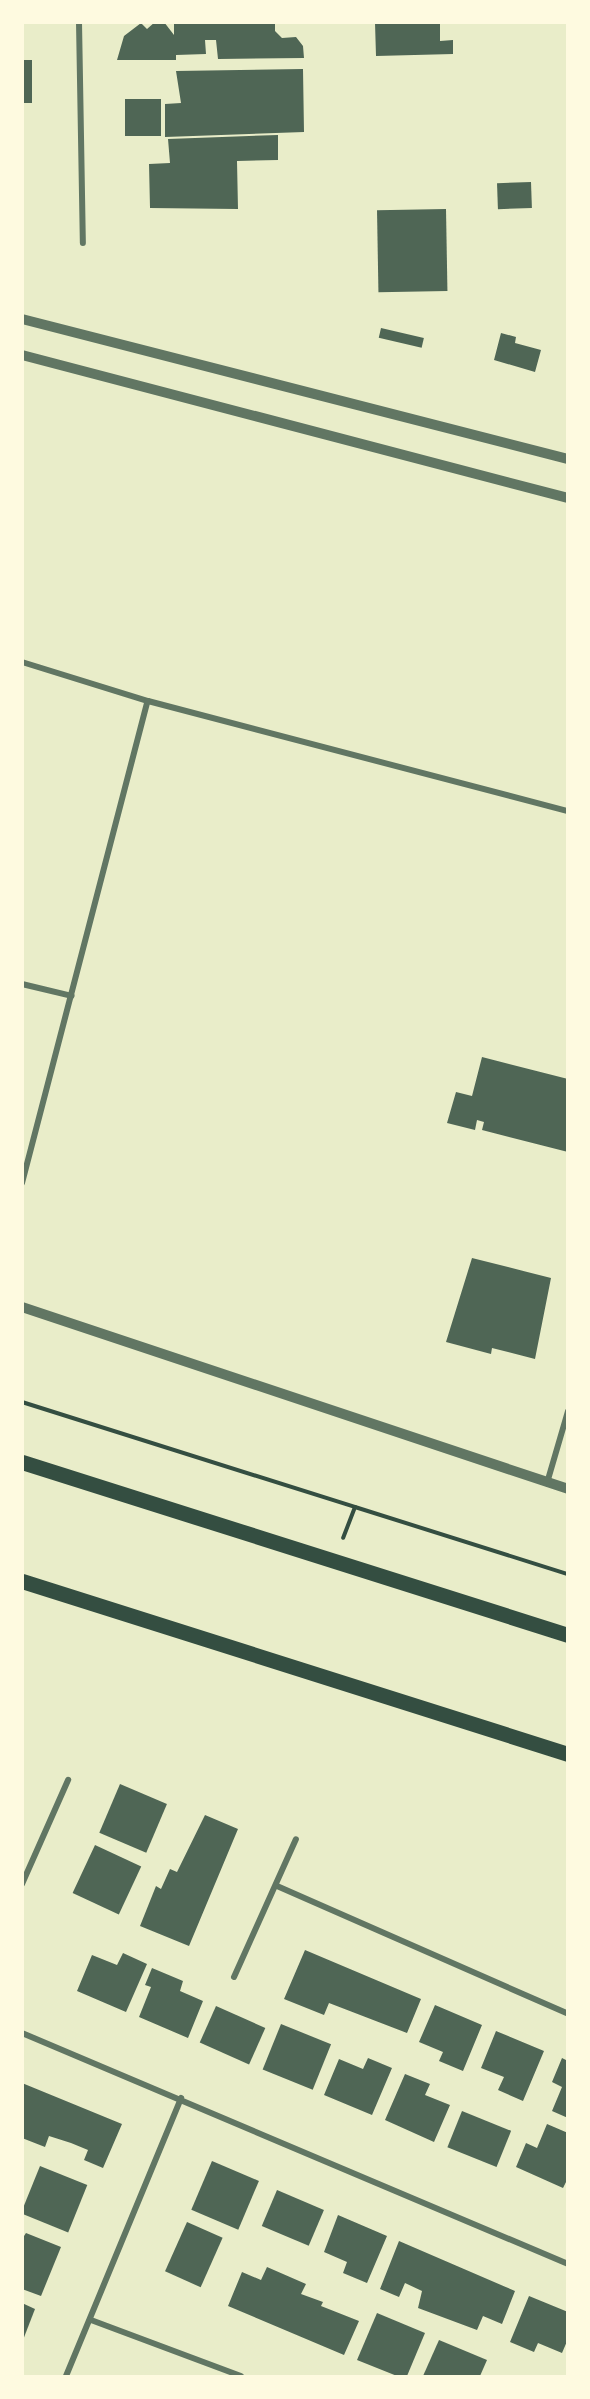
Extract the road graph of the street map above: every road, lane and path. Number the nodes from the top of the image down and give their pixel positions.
1 (79, 22) edge
2 (83, 243) dead end
3 (22, 319) edge
4 (22, 355) edge
5 (567, 459) edge
6 (567, 498) edge
7 (22, 662) edge
8 (148, 701) junction
9 (567, 811) edge
10 (22, 984) edge
11 (72, 996) junction
12 (22, 1182) edge
13 (22, 1307) edge
14 (22, 1402) edge
15 (567, 1411) edge
16 (22, 1462) edge
17 (547, 1483) junction
18 (567, 1489) edge
19 (355, 1507) junction
20 (335, 1561) junction
21 (567, 1574) edge
22 (22, 1581) edge
23 (567, 1635) edge
24 (567, 1754) edge
25 (68, 1780) dead end
26 (296, 1839) dead end
27 (22, 1884) edge
28 (276, 1886) junction
29 (234, 1977) dead end
30 (567, 2014) edge
31 (22, 2033) edge
32 (181, 2098) junction
33 (567, 2264) edge
34 (91, 2320) junction
35 (66, 2376) edge
36 (240, 2376) edge

1 - 2 street
3 - 5 street
4 - 6 street
7 - 8 street
8 - 9 street
8 - 11 street
10 - 11 street
11 - 12 street
13 - 17 street
14 - 19 path
15 - 17 street
16 - 20 main road
17 - 18 street
19 - 20 path
19 - 21 path
20 - 23 main road
22 - 24 main road
25 - 27 street
26 - 28 street
28 - 29 street
28 - 30 street
31 - 32 street
32 - 33 street
32 - 34 street
34 - 35 street
34 - 36 street

